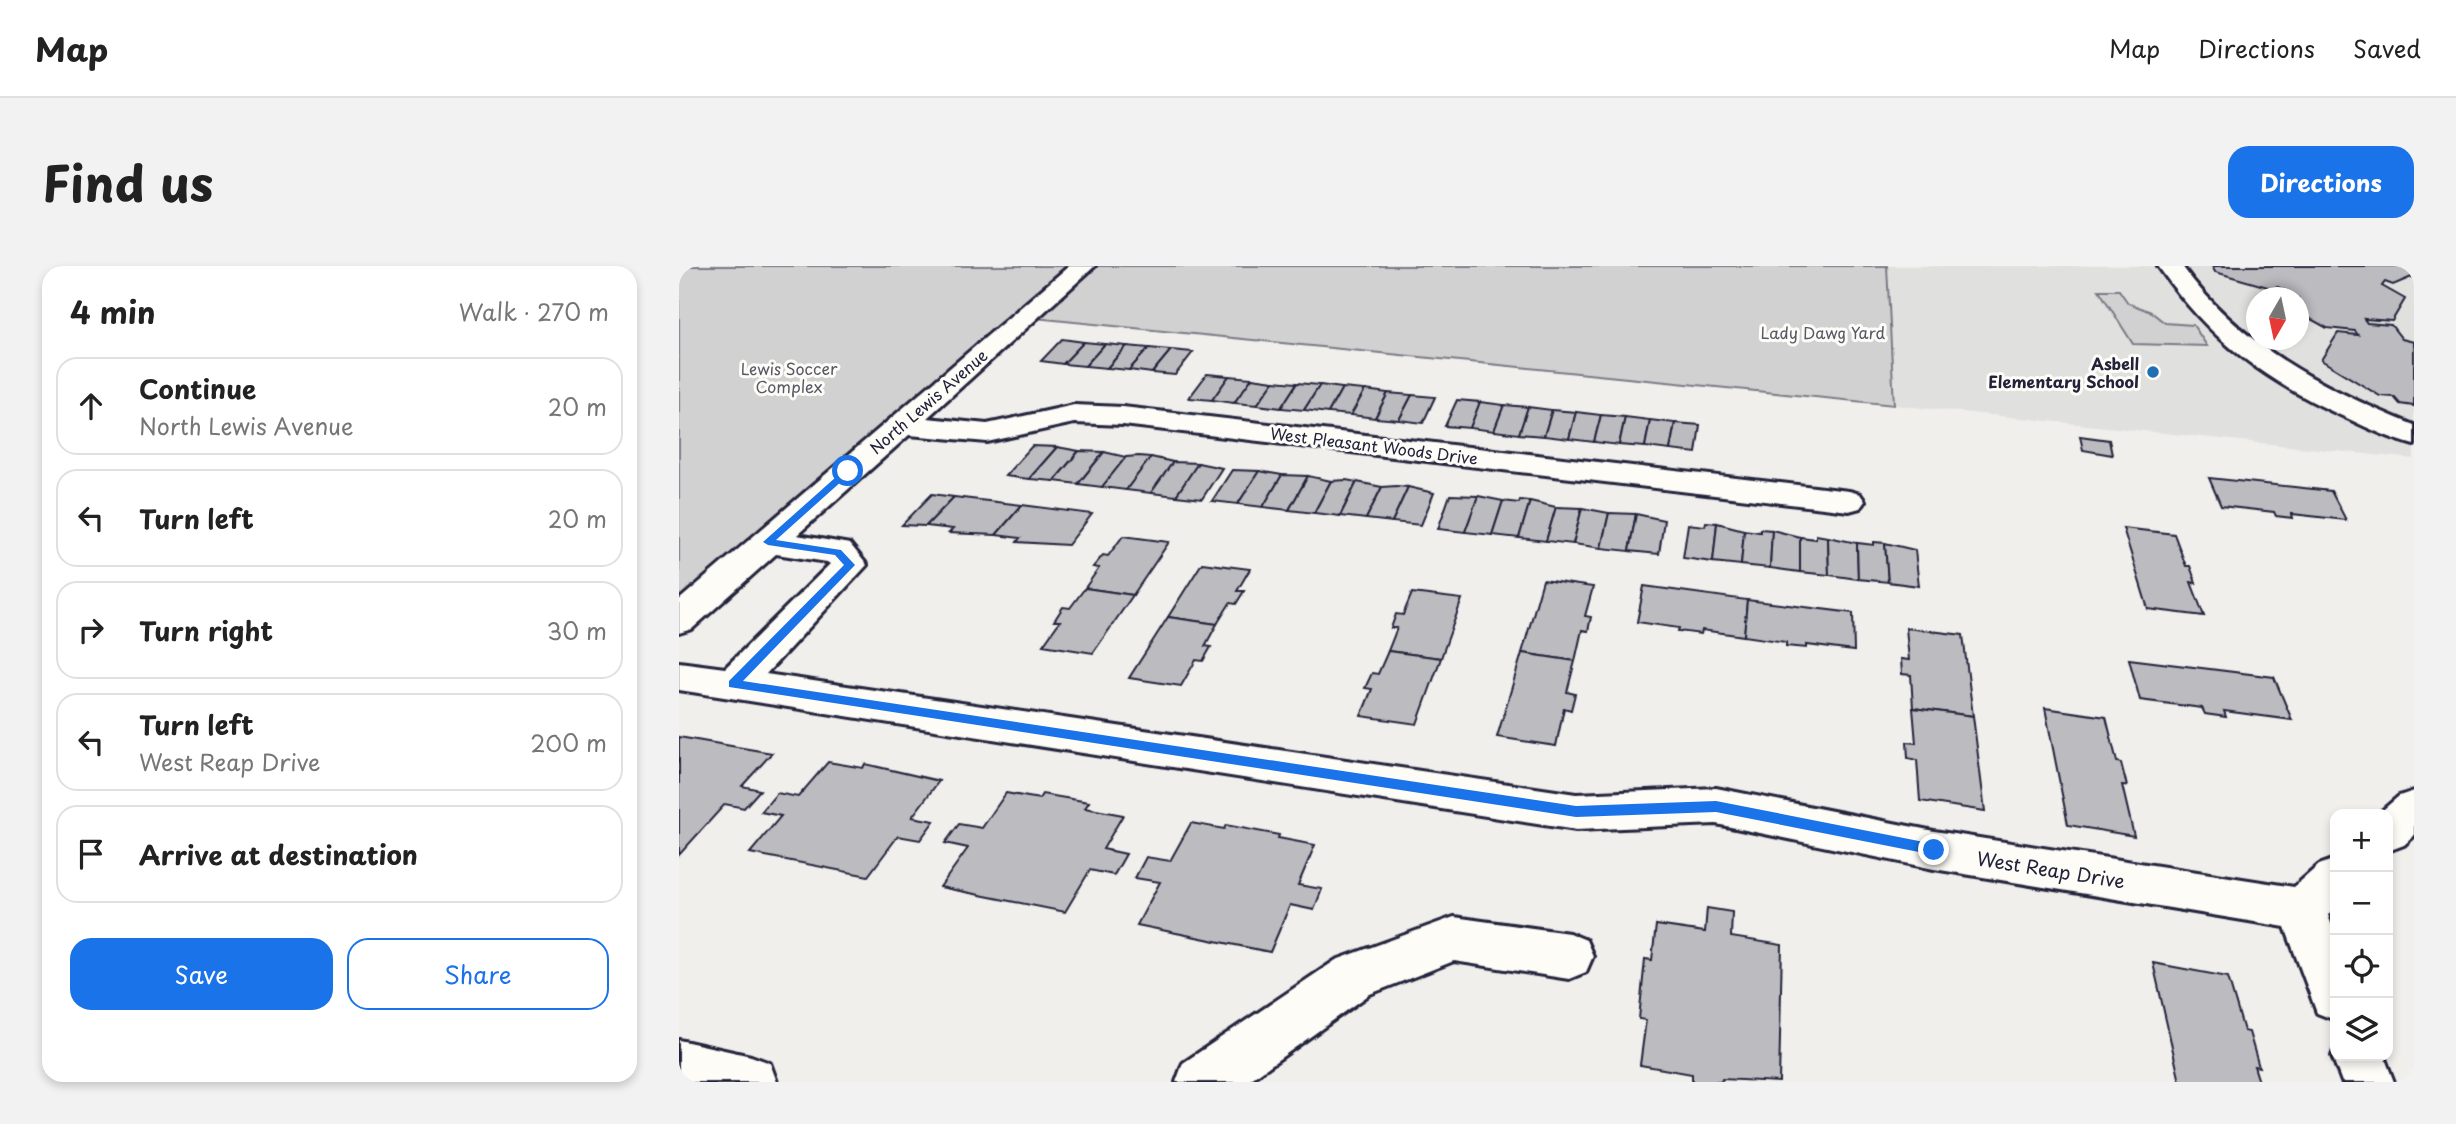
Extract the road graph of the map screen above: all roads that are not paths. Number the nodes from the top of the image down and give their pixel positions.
1 (1083, 266) edge
2 (2170, 266) edge
3 (901, 425) junction
4 (2414, 436) edge
5 (1849, 501) dead end
6 (768, 542) junction
7 (679, 620) edge
8 (679, 676) edge
9 (733, 684) junction
10 (2414, 809) edge
11 (2393, 828) edge
12 (2319, 894) edge
13 (1569, 956) dead end
14 (2330, 964) edge
15 (2360, 1061) edge
16 (679, 1066) edge
17 (751, 1082) edge
18 (1202, 1082) edge
19 (2368, 1082) edge

1 - 3 street, North Lewis Avenue
2 - 4 street
3 - 5 street, West Pleasant Woods Drive
3 - 6 street, North Lewis Avenue
6 - 7 street, North Lewis Avenue
6 - 9 street
8 - 9 street, West Reap Drive
9 - 12 street, West Reap Drive
10 - 11 street
12 - 14 street
13 - 18 street
15 - 19 street
16 - 17 street

